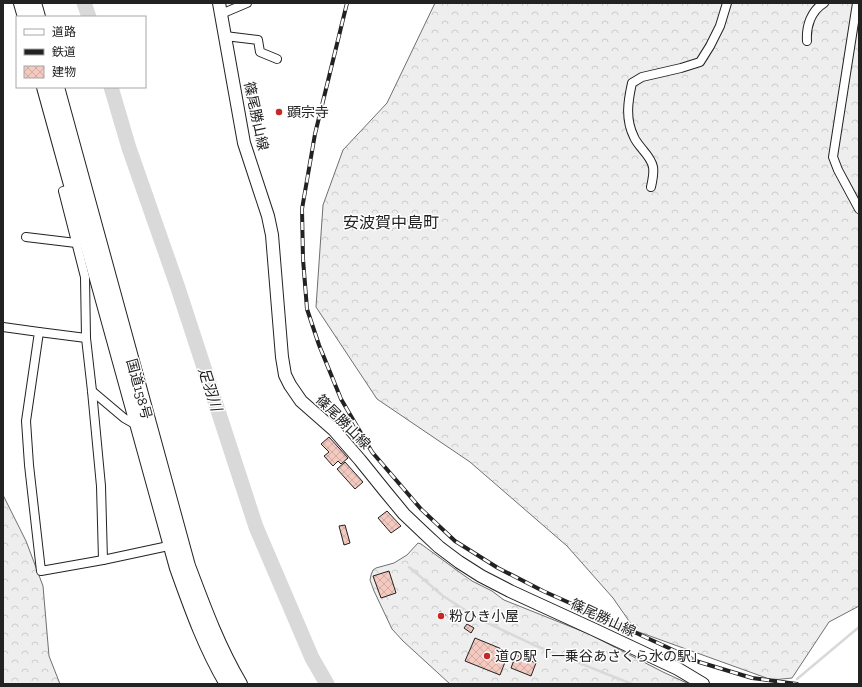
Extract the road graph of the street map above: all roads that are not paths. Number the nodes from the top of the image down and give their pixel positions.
1 (21, 3) edge
2 (34, 3) edge
3 (247, 3) edge
4 (727, 3) edge
5 (824, 3) edge
6 (858, 3) edge
7 (220, 8) edge
8 (25, 16) edge
9 (38, 16) edge
10 (224, 36) junction
11 (807, 40) dead end
12 (277, 59) dead end
13 (44, 88) edge
14 (57, 88) edge
15 (78, 187) junction
16 (651, 187) dead end
17 (859, 209) edge
18 (26, 237) dead end
19 (76, 243) junction
20 (3, 328) edge
21 (40, 332) junction
22 (86, 338) junction
23 (92, 391) junction
24 (138, 427) junction
25 (176, 544) junction
26 (103, 560) junction
27 (227, 684) edge
28 (240, 684) edge
29 (703, 684) edge

1 - 8 highway
2 - 9 highway
3 - 7 street
4 - 16 street
5 - 11 street
6 - 17 street
7 - 10 main road, 篠尾勝山線
10 - 12 street
10 - 29 main road, 篠尾勝山線
13 - 15 highway, 国道158号
14 - 15 highway, 国道158号
15 - 19 street
15 - 24 highway, 国道158号
15 - 25 highway, 国道158号
18 - 19 street
19 - 22 street
20 - 21 street
21 - 22 street
21 - 26 street
22 - 23 street
23 - 24 street
23 - 26 street
24 - 25 highway, 国道158号
25 - 26 street
25 - 27 highway, 国道158号
25 - 28 highway, 国道158号

